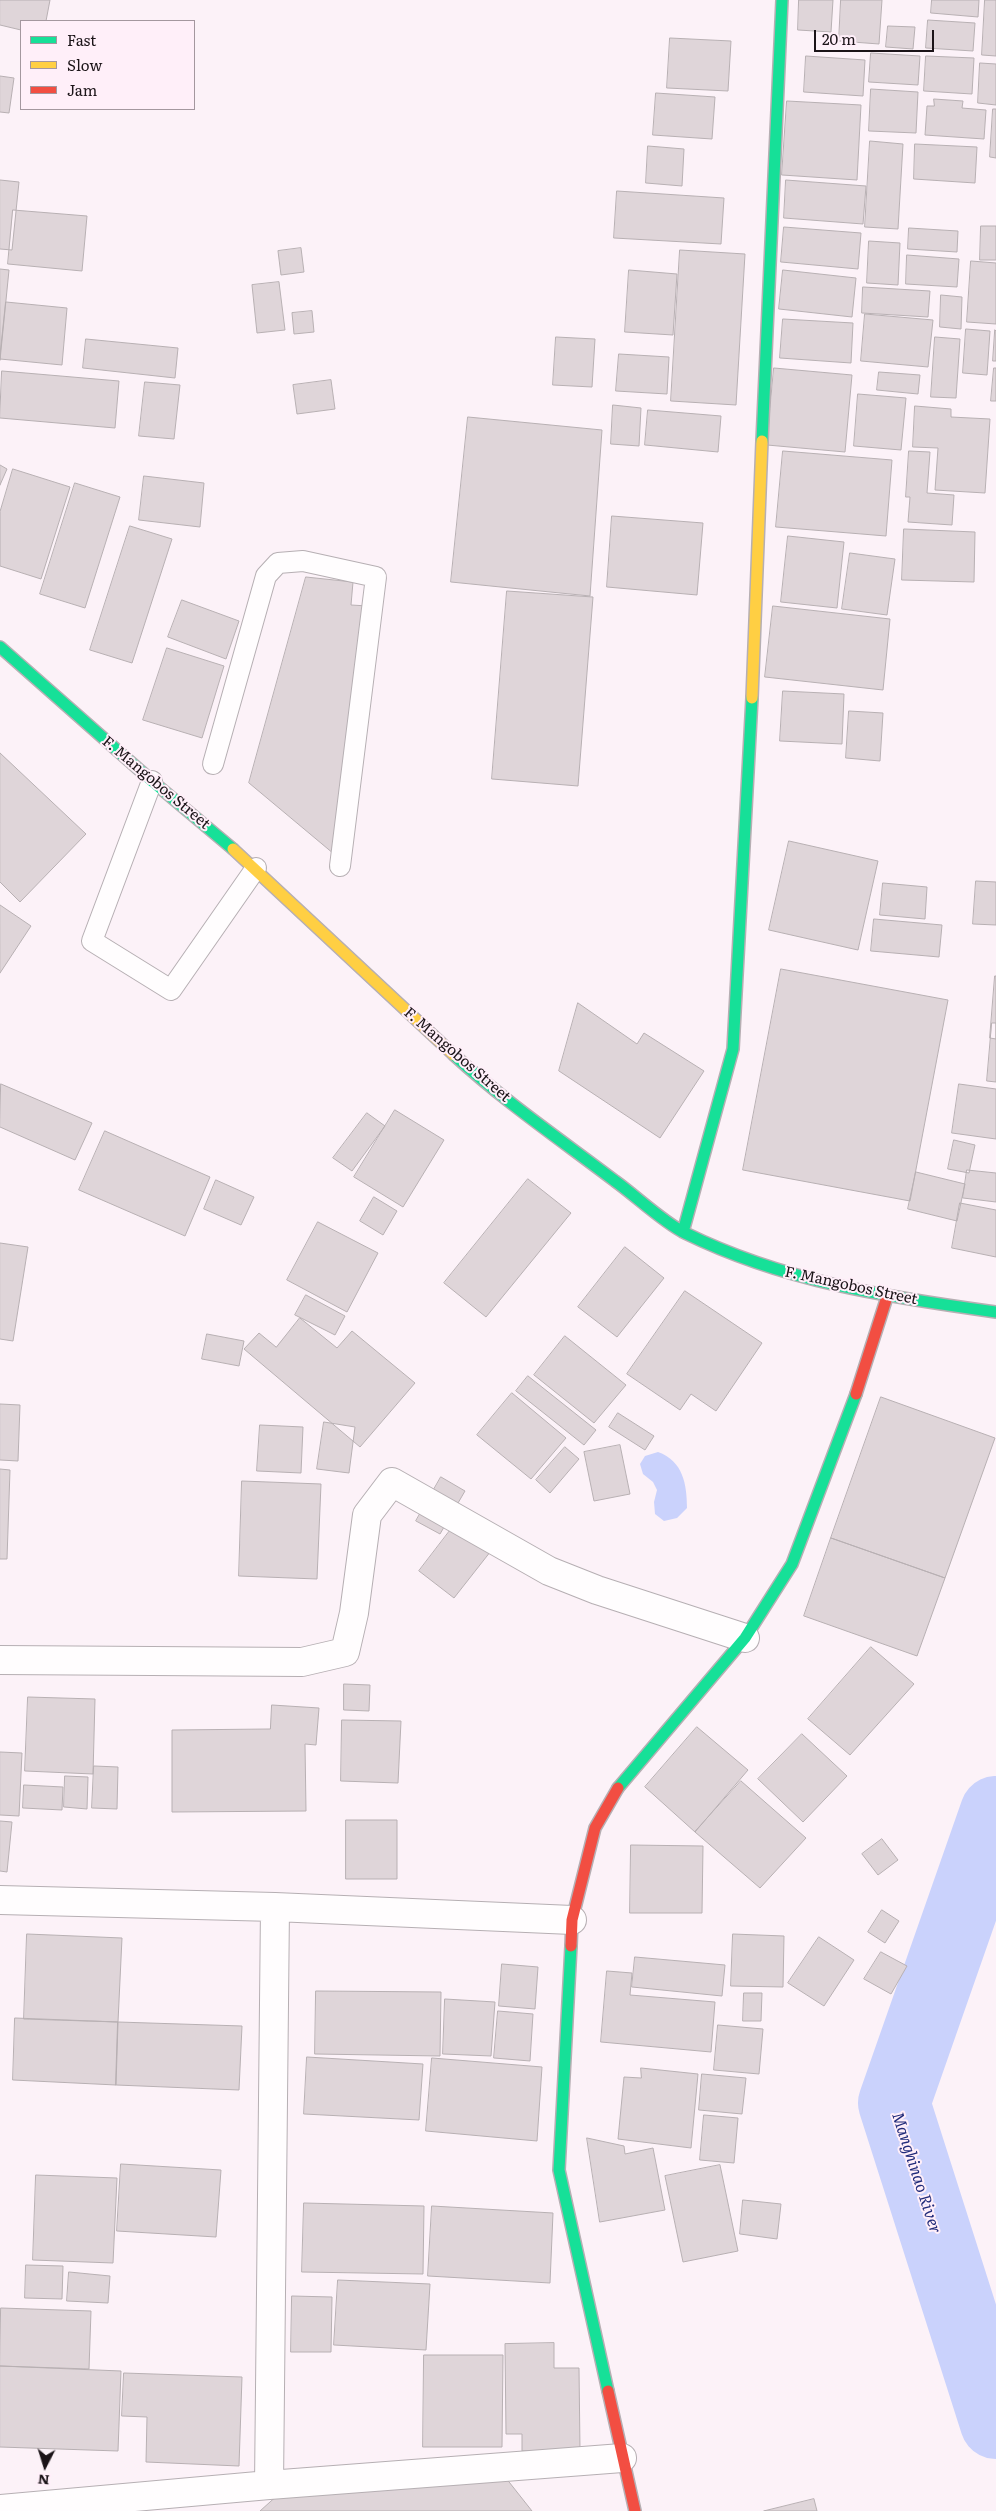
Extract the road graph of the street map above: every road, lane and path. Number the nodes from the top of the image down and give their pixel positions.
1 (782, 0) edge
2 (0, 647) edge
3 (213, 764) dead end
4 (152, 781) junction
5 (340, 866) dead end
6 (256, 868) junction
7 (683, 1232) junction
8 (887, 1297) junction
9 (996, 1312) edge
10 (745, 1638) junction
11 (0, 1660) edge
12 (0, 1900) edge
13 (276, 1907) junction
14 (572, 1920) junction
15 (622, 2458) junction
16 (269, 2485) junction
17 (0, 2509) edge
18 (635, 2511) edge

1 - 7 street
2 - 4 street, F. Mangobos Street
3 - 5 lane
4 - 6 street, F. Mangobos Street
4 - 6 lane
6 - 7 street, F. Mangobos Street
7 - 8 street, F. Mangobos Street
8 - 9 street, F. Mangobos Street
8 - 10 street
10 - 11 street
10 - 14 street
12 - 13 street
13 - 14 street
13 - 16 street
14 - 15 street
15 - 16 street
15 - 18 street
16 - 17 street

